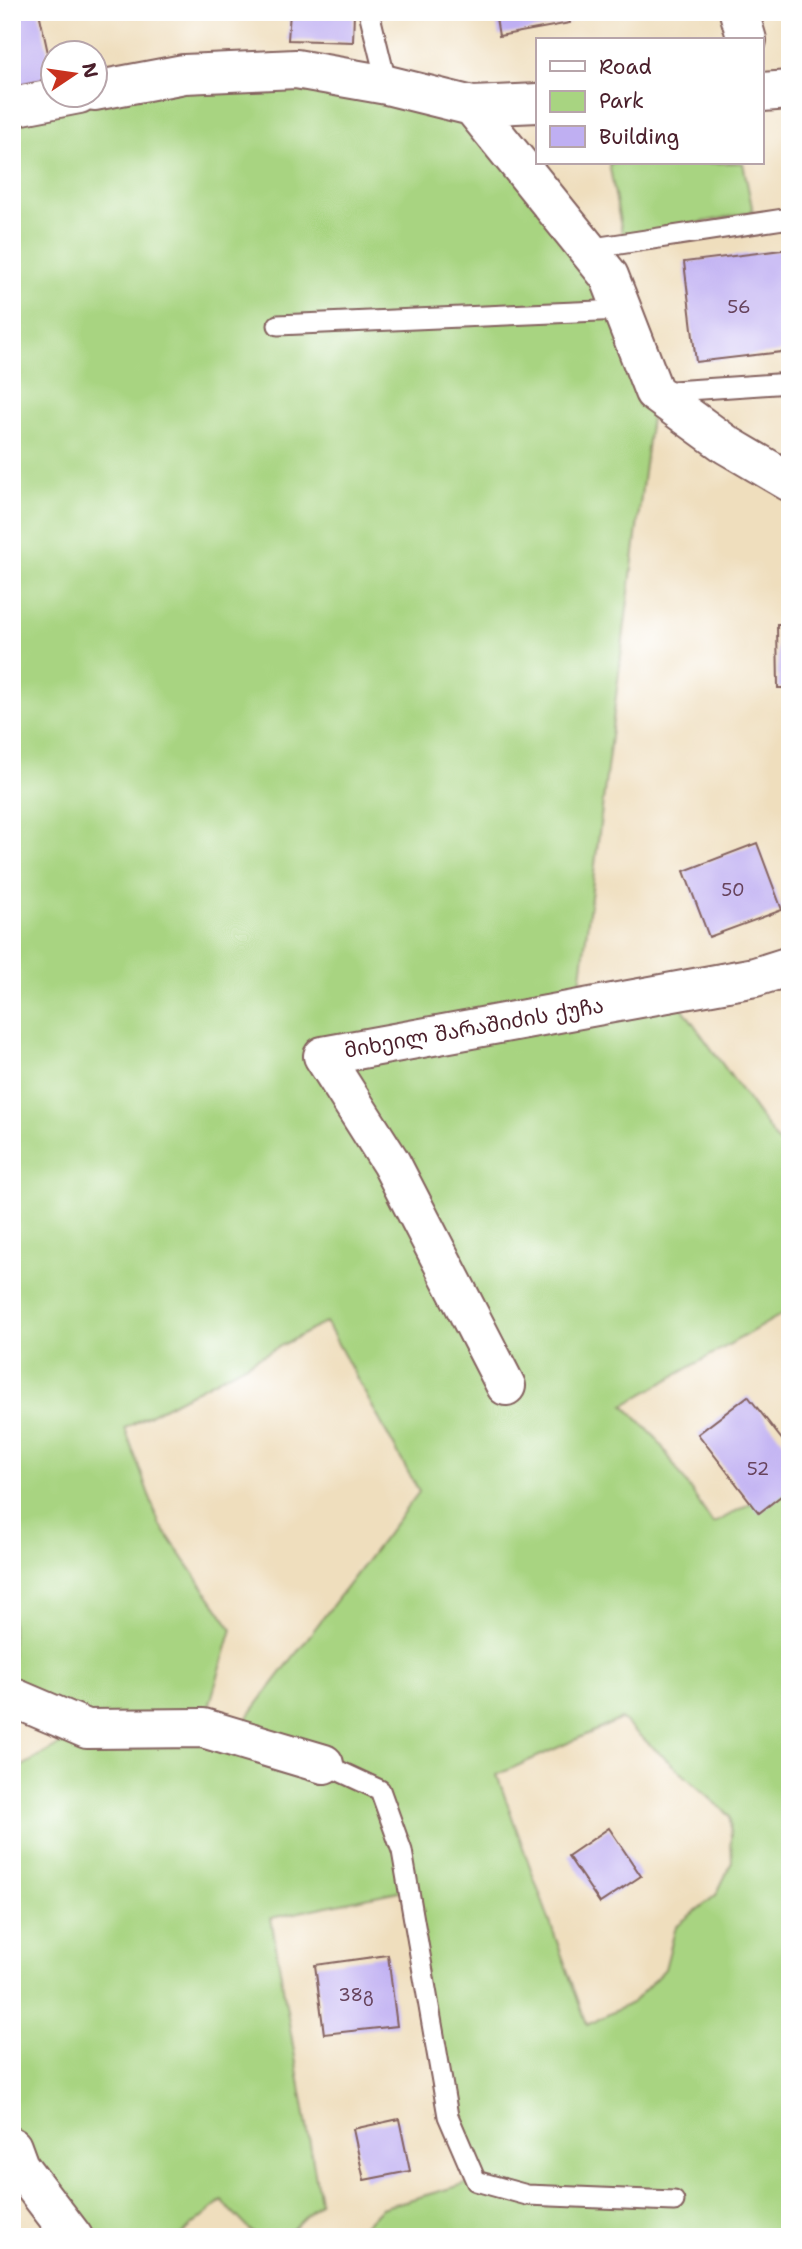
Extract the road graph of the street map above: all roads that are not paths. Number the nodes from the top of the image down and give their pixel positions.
1 (369, 12) edge
2 (739, 12) edge
3 (746, 38) edge
4 (387, 85) junction
5 (108, 88) edge
6 (790, 90) edge
7 (764, 92) edge
8 (38, 102) edge
9 (536, 103) edge
10 (472, 106) junction
11 (12, 107) edge
12 (790, 218) edge
13 (587, 249) junction
14 (622, 310) junction
15 (278, 325) dead end
16 (790, 383) edge
17 (654, 392) junction
18 (790, 482) edge
19 (790, 966) edge
20 (506, 1386) dead end
21 (12, 1697) edge
22 (324, 1763) joint
23 (12, 2147) edge
24 (674, 2201) dead end
25 (73, 2237) edge

1 - 4 lane
2 - 3 street
4 - 5 street
4 - 10 street
6 - 7 street
8 - 11 street
9 - 10 street
10 - 13 street
12 - 13 lane
13 - 14 street
14 - 15 lane
14 - 17 street
16 - 17 lane
17 - 18 street
19 - 20 street, მიხეილ შარაშიძის ქუჩა
21 - 22 street
22 - 24 lane
23 - 25 street

